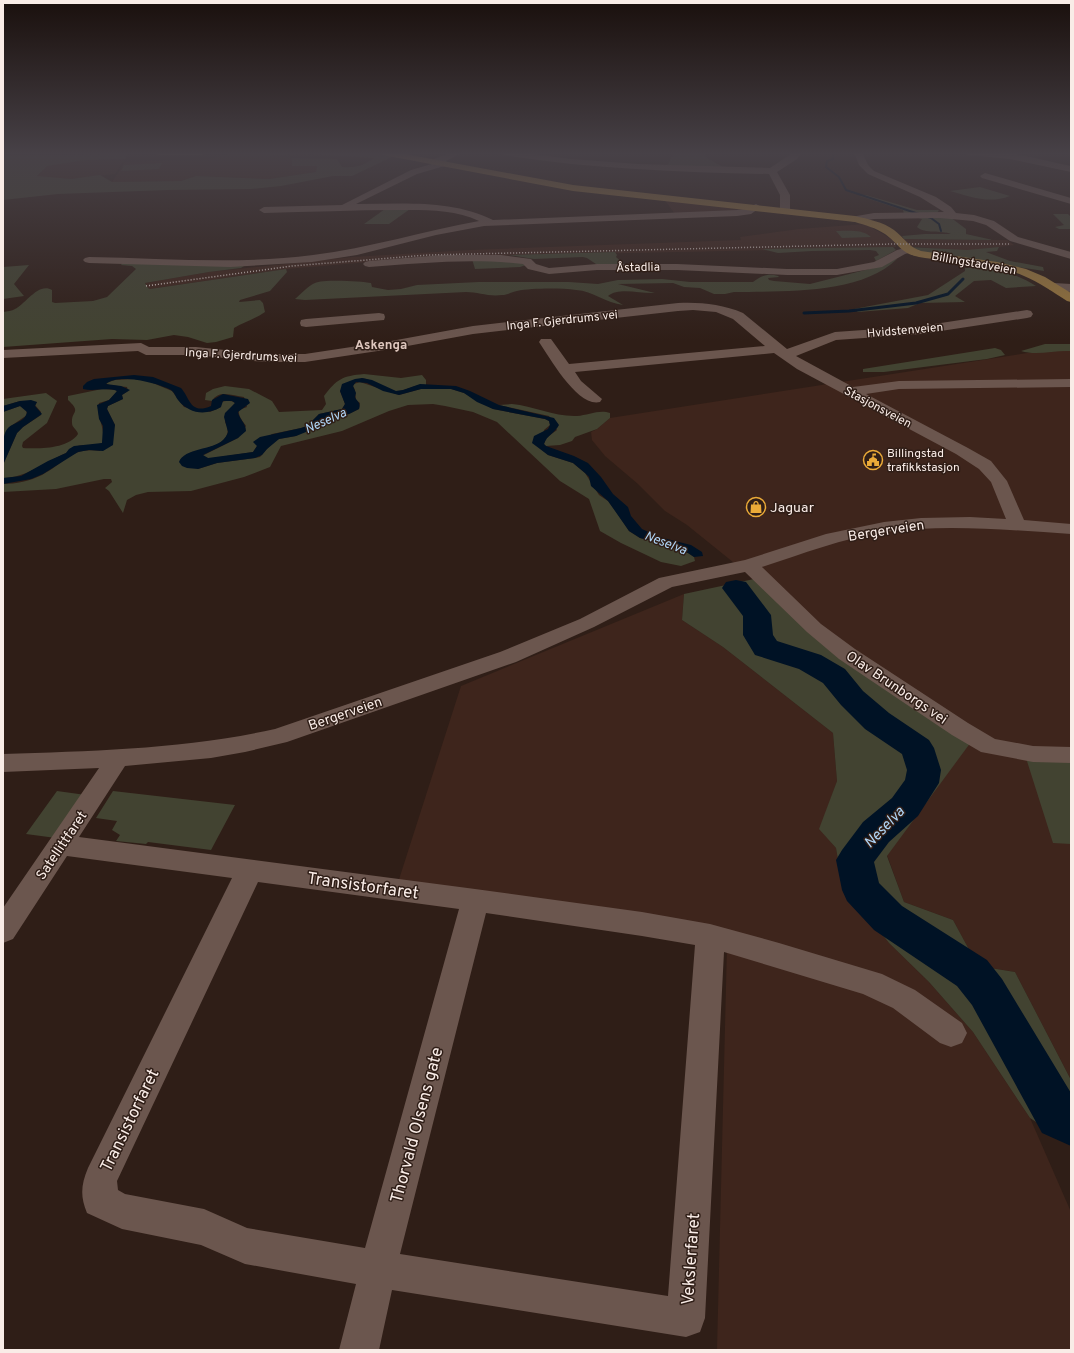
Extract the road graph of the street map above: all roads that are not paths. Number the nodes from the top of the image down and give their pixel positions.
1 (477, 215) edge
2 (678, 215) edge
3 (821, 215) edge
4 (936, 215) edge
5 (952, 215) edge
6 (855, 219) junction
7 (490, 222) junction
8 (908, 250) junction
9 (1071, 256) edge
10 (89, 260) dead end
11 (369, 264) dead end
12 (1054, 287) junction
13 (1071, 288) edge
14 (1071, 298) edge
15 (716, 308) joint
16 (1027, 314) dead end
17 (306, 323) dead end
18 (546, 342) dead end
19 (391, 345) junction
20 (781, 352) junction
21 (3, 354) edge
22 (565, 369) junction
23 (1071, 383) edge
24 (850, 392) junction
25 (595, 399) dead end
26 (1017, 525) junction
27 (1036, 527) junction
28 (1071, 529) edge
29 (1071, 536) edge
30 (745, 566) junction
31 (1071, 755) edge
32 (118, 758) junction
33 (3, 763) edge
34 (60, 845) junction
35 (250, 870) junction
36 (476, 900) junction
37 (3, 931) edge
38 (710, 936) junction
39 (952, 1033) dead end
40 (378, 1269) junction
41 (358, 1350) edge

1 - 7 street
2 - 7 street
3 - 6 main road, Billingstadveien
4 - 6 street
5 - 9 street
6 - 8 main road, Billingstadveien
7 - 10 street
8 - 11 street, Åstadlia
8 - 12 main road, Billingstadveien
12 - 13 street
12 - 14 main road, Billingstadveien
15 - 19 street, Inga F. Gjerdrums vei
15 - 20 street, Stasjonsveien
16 - 20 street, Hvidstenveien
17 - 19 street
18 - 22 street
19 - 21 street, Inga F. Gjerdrums vei
20 - 22 street, Hvidstenveien
20 - 24 street, Stasjonsveien
22 - 25 street
23 - 24 street
24 - 26 street, Stasjonsveien
26 - 27 street, Bergerveien
26 - 30 street, Bergerveien
27 - 28 street, Bergerveien
27 - 29 street, Bergerveien
30 - 31 street, Olav Brunborgs vei
30 - 32 street, Bergerveien
32 - 33 street, Bergerveien
32 - 34 street, Satellittfaret
34 - 35 street, Transistorfaret
34 - 37 street, Satellittfaret
35 - 36 street, Transistorfaret
35 - 40 street, Transistorfaret
36 - 38 street, Transistorfaret
36 - 40 street, Thorvald Olsens gate
38 - 39 street, Transistorfaret
38 - 40 street, Vekslerfaret
40 - 41 street, Thorvald Olsens gate

